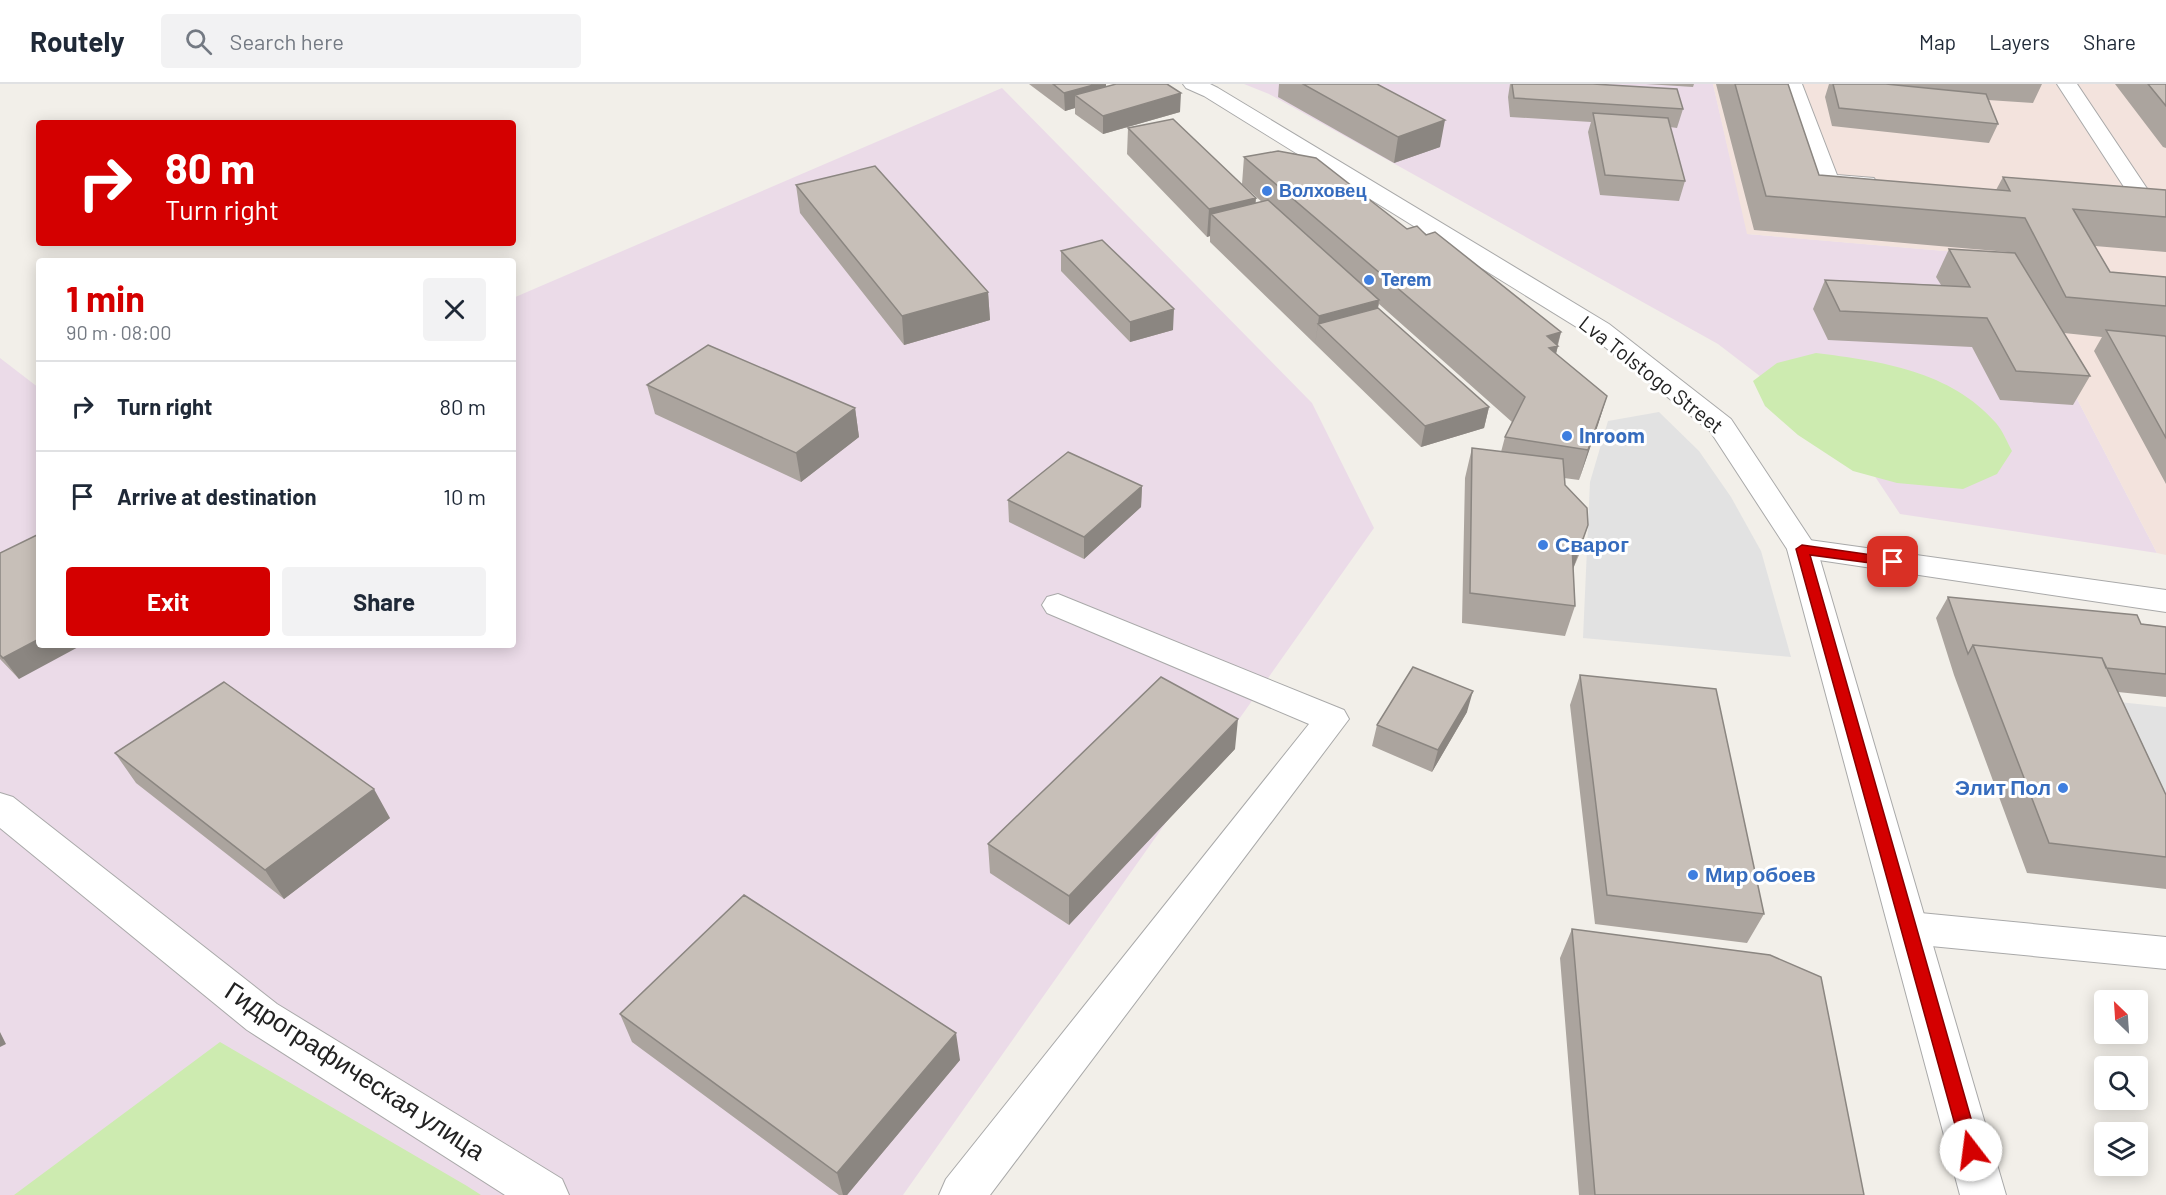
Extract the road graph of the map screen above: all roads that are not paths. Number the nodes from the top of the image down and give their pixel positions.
1 (1193, 84) edge
2 (1792, 84) edge
3 (2067, 84) edge
4 (1888, 185) edge
5 (2123, 203) edge
6 (2156, 206) edge
7 (1802, 549) junction
8 (2166, 601) edge
9 (1058, 605) dead end
10 (0, 807) edge
11 (1910, 928) junction
12 (2166, 953) edge
13 (546, 1195) edge
14 (962, 1195) edge
15 (1983, 1195) edge

1 - 7 street, Lva Tolstogo Street
2 - 4 lane
3 - 6 lane
5 - 6 lane
7 - 8 lane
7 - 11 street, Lva Tolstogo Street
9 - 14 street
10 - 13 street, Гидрографическая улица
11 - 12 lane
11 - 15 street, Lva Tolstogo Street

